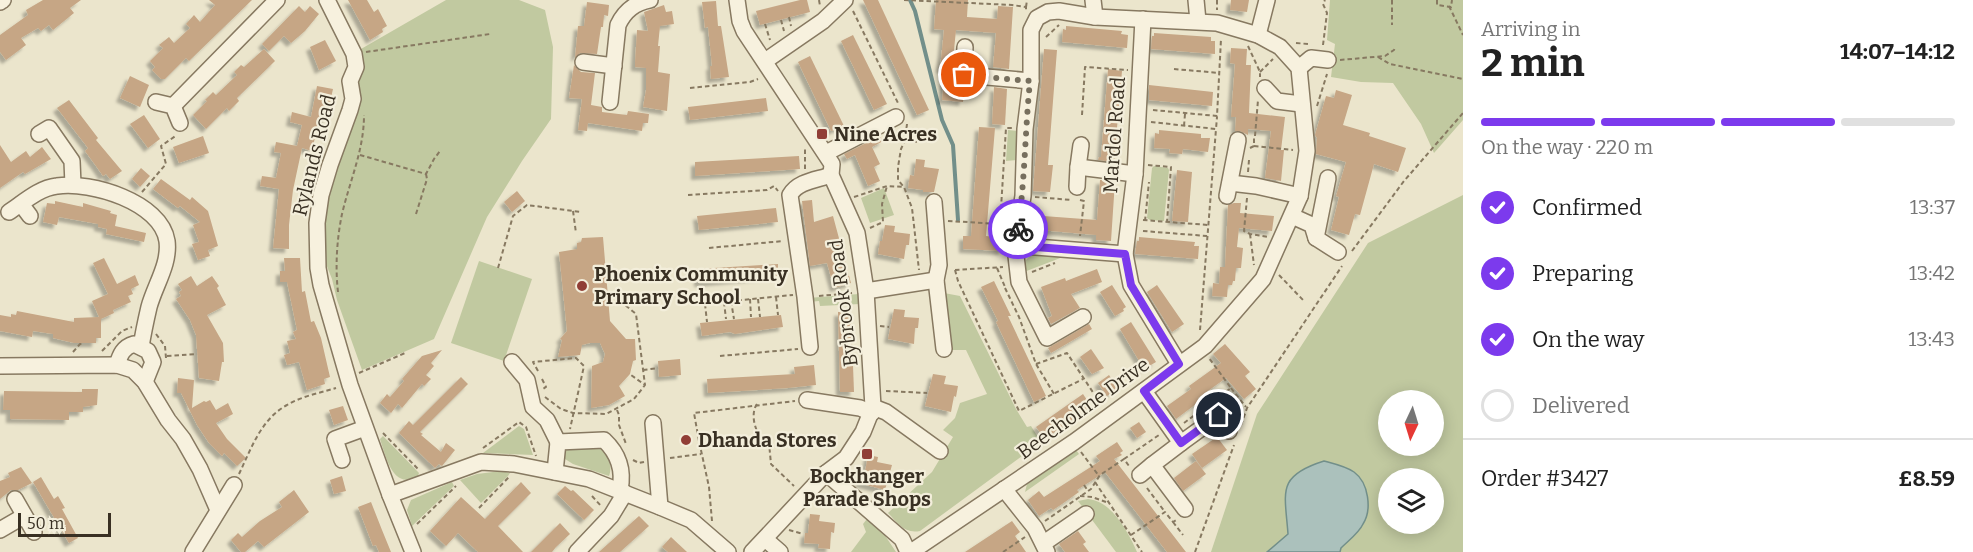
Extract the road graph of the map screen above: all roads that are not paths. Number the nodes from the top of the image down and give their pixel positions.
1 (277, 0) edge
2 (327, 0) edge
3 (650, 0) edge
4 (736, 0) edge
5 (1093, 0) edge
6 (1196, 0) edge
7 (1267, 0) edge
8 (848, 4) edge
9 (1095, 17) junction
10 (1143, 19) junction
11 (1198, 21) junction
12 (1254, 34) junction
13 (965, 47) dead end
14 (1330, 60) road end
15 (771, 61) junction
16 (583, 62) dead end
17 (614, 66) junction
18 (1299, 68) junction
19 (1030, 81) junction
20 (1261, 88) road end
21 (156, 102) dead end
22 (610, 102) dead end
23 (1301, 104) junction
24 (173, 106) junction
25 (900, 115) road end
26 (180, 123) road end
27 (39, 134) dead end
28 (1242, 138) road end
29 (1081, 145) dead end
30 (826, 153) junction
31 (1078, 167) junction
32 (1140, 171) junction
33 (831, 175) junction
34 (1328, 178) dead end
35 (73, 185) junction
36 (1077, 187) dead end
37 (1300, 196) junction
38 (934, 202) dead end
39 (20, 210) dead end
40 (1292, 216) junction
41 (1316, 238) junction
42 (1015, 247) junction
43 (1125, 254) junction
44 (1345, 254) road end
45 (932, 276) junction
46 (866, 291) junction
47 (1083, 317) dead end
48 (141, 347) junction
49 (810, 347) road end
50 (944, 349) dead end
51 (512, 362) dead end
52 (1179, 364) junction
53 (117, 365) junction
54 (0, 366) edge
55 (145, 382) junction
56 (1144, 391) junction
57 (807, 400) road end
58 (872, 404) junction
59 (653, 423) dead end
60 (367, 432) junction
61 (1174, 433) junction
62 (1234, 434) road end
63 (558, 442) junction
64 (940, 452) dead end
65 (342, 460) dead end
66 (555, 472) junction
67 (826, 473) junction
68 (234, 485) road end
69 (1004, 489) junction
70 (622, 492) junction
71 (390, 495) junction
72 (15, 499) dead end
73 (660, 507) junction
74 (1185, 509) road end
75 (218, 510) junction
76 (1086, 514) dead end
77 (24, 516) junction
78 (0, 530) edge
79 (34, 532) dead end
80 (765, 539) junction
81 (1045, 547) edge
82 (193, 552) edge
83 (413, 552) edge
84 (578, 552) edge
85 (729, 552) edge
86 (752, 552) edge
87 (780, 552) edge
88 (909, 552) edge

1 - 24 street
2 - 60 street, Rylands Road
3 - 17 street
4 - 15 street, Bybrook Road
5 - 9 street
6 - 11 street
7 - 12 street
8 - 15 street
9 - 10 street
9 - 19 street
10 - 11 street
10 - 32 street, Mardol Road
11 - 12 street
12 - 18 street
13 - 19 street
14 - 18 street
15 - 30 street, Bybrook Road
16 - 17 street
17 - 22 street
18 - 23 street, Beecholme Drive
19 - 42 street
20 - 23 street
21 - 24 street
23 - 37 street, Beecholme Drive
24 - 26 street
25 - 30 street
27 - 35 street
28 - 37 street
29 - 31 street
30 - 33 street, Bybrook Road
31 - 32 street
31 - 36 street
32 - 43 street, Mardol Road
33 - 46 street, Bybrook Road
33 - 49 street
34 - 41 street
35 - 39 street
35 - 48 street
37 - 40 street, Beecholme Drive
38 - 45 street
40 - 41 street
40 - 52 street, Beecholme Drive
41 - 44 street
42 - 43 street
42 - 47 street
43 - 52 street, Mardol Road
45 - 46 street
45 - 50 street
46 - 58 street, Bybrook Road
48 - 53 street
48 - 55 street
51 - 63 street
52 - 56 street, Beecholme Drive
53 - 54 street
53 - 55 street
55 - 75 street
56 - 61 street
56 - 69 street, Beecholme Drive
57 - 58 street
58 - 64 street
58 - 67 street
59 - 73 street
60 - 65 street
60 - 71 street, Rylands Road
61 - 62 street
61 - 74 street
63 - 66 street
63 - 70 street
66 - 70 street
66 - 71 street
67 - 80 street
67 - 88 street
68 - 75 street
69 - 81 street
69 - 88 street, Beecholme Drive
70 - 73 street
70 - 84 street
71 - 83 street, Rylands Road
72 - 77 street
73 - 85 street
75 - 82 street
76 - 81 street
77 - 78 street
77 - 79 street
80 - 86 street
80 - 87 street

